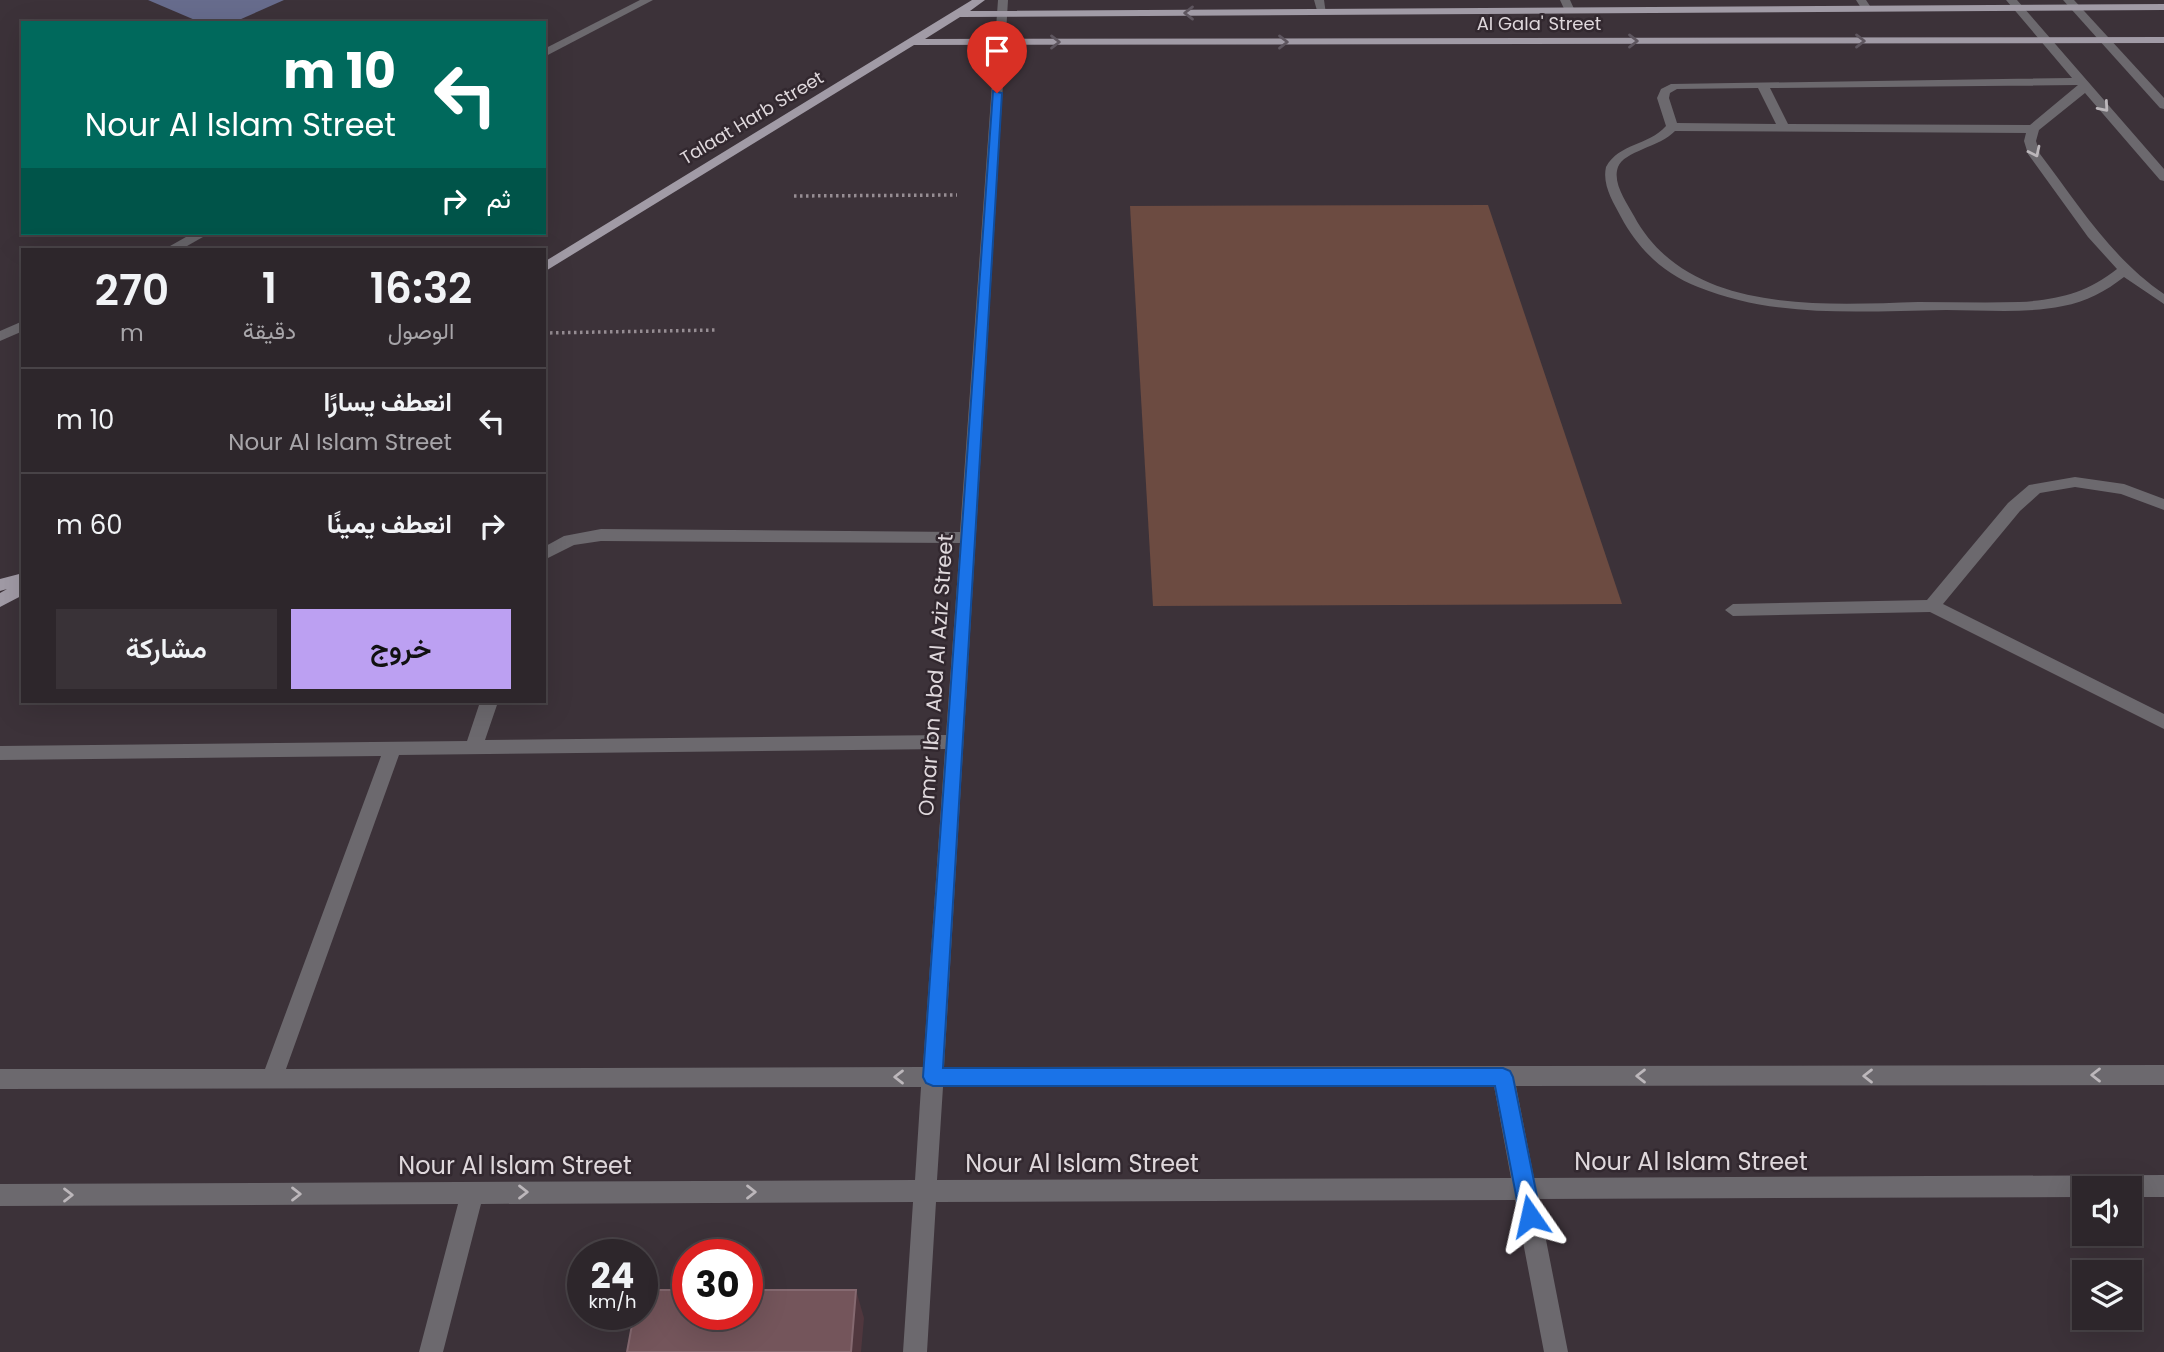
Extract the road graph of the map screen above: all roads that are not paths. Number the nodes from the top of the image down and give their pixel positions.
1 (648, 0) edge
2 (980, 0) edge
3 (1319, 0) edge
4 (1864, 4) edge
5 (2014, 4) edge
6 (2071, 4) edge
7 (1567, 5) edge
8 (1002, 7) edge
9 (2164, 7) edge
10 (1322, 12) junction
11 (959, 14) junction
12 (2046, 40) junction
13 (2105, 40) junction
14 (2164, 40) edge
15 (913, 43) junction
16 (1000, 43) junction
17 (546, 53) edge
18 (1762, 84) junction
19 (2083, 84) junction
20 (2164, 105) edge
21 (1672, 127) junction
22 (1784, 127) junction
23 (2033, 129) junction
24 (2164, 177) edge
25 (199, 235) edge
26 (174, 248) edge
27 (546, 267) edge
28 (2123, 271) junction
29 (2164, 300) edge
30 (21, 327) edge
31 (0, 337) edge
32 (2164, 505) edge
33 (968, 538) junction
34 (546, 553) edge
35 (21, 580) edge
36 (0, 585) edge
37 (21, 588) edge
38 (0, 601) edge
39 (1933, 607) junction
40 (1733, 610) dead end
41 (489, 703) edge
42 (2164, 722) edge
43 (955, 742) junction
44 (474, 747) junction
45 (394, 748) junction
46 (0, 753) edge
47 (2164, 1075) edge
48 (933, 1077) junction
49 (1503, 1077) junction
50 (272, 1078) junction
51 (0, 1079) edge
52 (2164, 1186) edge
53 (1525, 1189) junction
54 (926, 1191) junction
55 (472, 1193) junction
56 (0, 1195) edge
57 (431, 1352) edge
58 (915, 1352) edge
59 (1556, 1352) edge

1 - 17 street
2 - 11 main road, Talaat Harb Street
3 - 10 street
4 - 5 main road, Al Gala' Street
4 - 7 main road, Al Gala' Street
5 - 6 main road, Al Gala' Street
5 - 12 street
6 - 9 main road, Al Gala' Street
6 - 13 street
7 - 10 main road, Al Gala' Street
10 -> 8 main road, Al Gala' Street
8 - 11 main road, Al Gala' Street
8 - 16 street, Omar Ibn Abd Al Aziz Street
11 - 15 main road, Talaat Harb Street
12 - 13 main road, Al Gala' Street
16 -> 12 main road, Al Gala' Street
12 - 19 street
13 - 14 main road, Al Gala' Street
13 - 20 street
15 - 16 main road, Al Gala' Street
15 - 27 main road, Talaat Harb Street
16 - 33 street, Omar Ibn Abd Al Aziz Street
18 - 19 street
18 - 21 street
18 - 22 street
19 - 23 street
19 -> 24 street
21 - 22 street
21 - 28 street
22 - 23 street
23 -> 28 street
25 - 26 street
28 - 29 street
30 - 31 street
32 - 39 street
33 - 34 street
33 - 43 street, Omar Ibn Abd Al Aziz Street
35 - 36 main road
37 - 38 main road
39 - 40 street
39 - 42 street
41 - 44 street
43 - 44 street
43 - 48 street, Omar Ibn Abd Al Aziz Street
44 - 45 street
45 - 46 street
45 - 50 street
47 -> 49 street
48 - 49 street
48 -> 50 street
48 - 54 street, Omar Ibn Abd Al Aziz Street
49 - 53 street
50 - 51 street
52 - 53 street, Nour Al Islam Street
53 - 54 street, Nour Al Islam Street
53 - 59 street
55 -> 54 street, Nour Al Islam Street
54 - 58 street, Omar Ibn Abd Al Aziz Street
56 -> 55 street, Nour Al Islam Street
55 - 57 street

